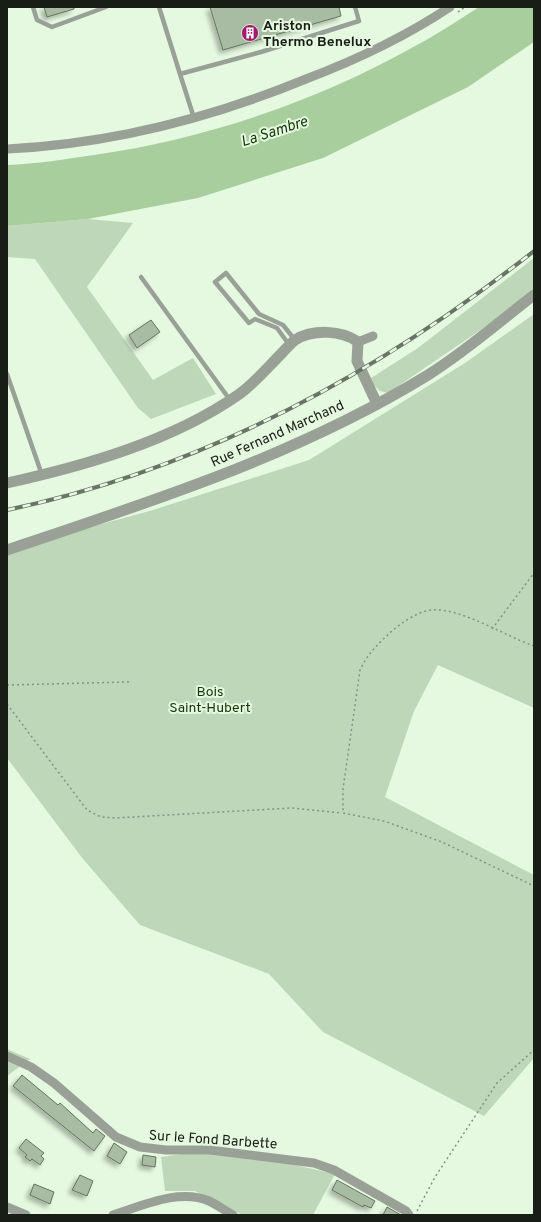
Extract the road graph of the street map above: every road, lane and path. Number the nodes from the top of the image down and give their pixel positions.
1 (33, 7) edge
2 (106, 7) edge
3 (159, 7) edge
4 (355, 7) edge
5 (450, 7) edge
6 (180, 74) junction
7 (194, 119) junction
8 (7, 149) edge
9 (140, 277) dead end
10 (534, 295) edge
11 (373, 336) dead end
12 (358, 342) junction
13 (292, 343) junction
14 (7, 374) edge
15 (230, 400) junction
16 (377, 404) junction
17 (42, 475) junction
18 (7, 483) edge
19 (7, 550) edge
20 (534, 573) edge
21 (492, 629) junction
22 (534, 646) edge
23 (129, 682) dead end
24 (7, 685) edge
25 (7, 704) edge
26 (343, 813) junction
27 (534, 886) edge
28 (534, 1050) edge
29 (7, 1056) edge
30 (7, 1207) edge
31 (26, 1215) edge
32 (113, 1215) edge
33 (234, 1215) edge
34 (409, 1215) edge
35 (415, 1215) edge

1 - 2 lane
3 - 6 lane
4 - 6 lane
5 - 7 street
6 - 7 lane
7 - 8 street
9 - 15 lane
10 - 16 street, Rue Fernand Marchand
11 - 12 street
12 - 13 street
12 - 16 street
13 - 13 lane
13 - 15 street
14 - 17 lane
15 - 17 street
16 - 19 street, Rue Fernand Marchand
17 - 18 street
20 - 21 path
21 - 22 path
21 - 26 path
23 - 24 path
25 - 26 path
26 - 27 path
28 - 35 path
29 - 34 street, Sur le Fond Barbette
30 - 31 street
32 - 33 street

